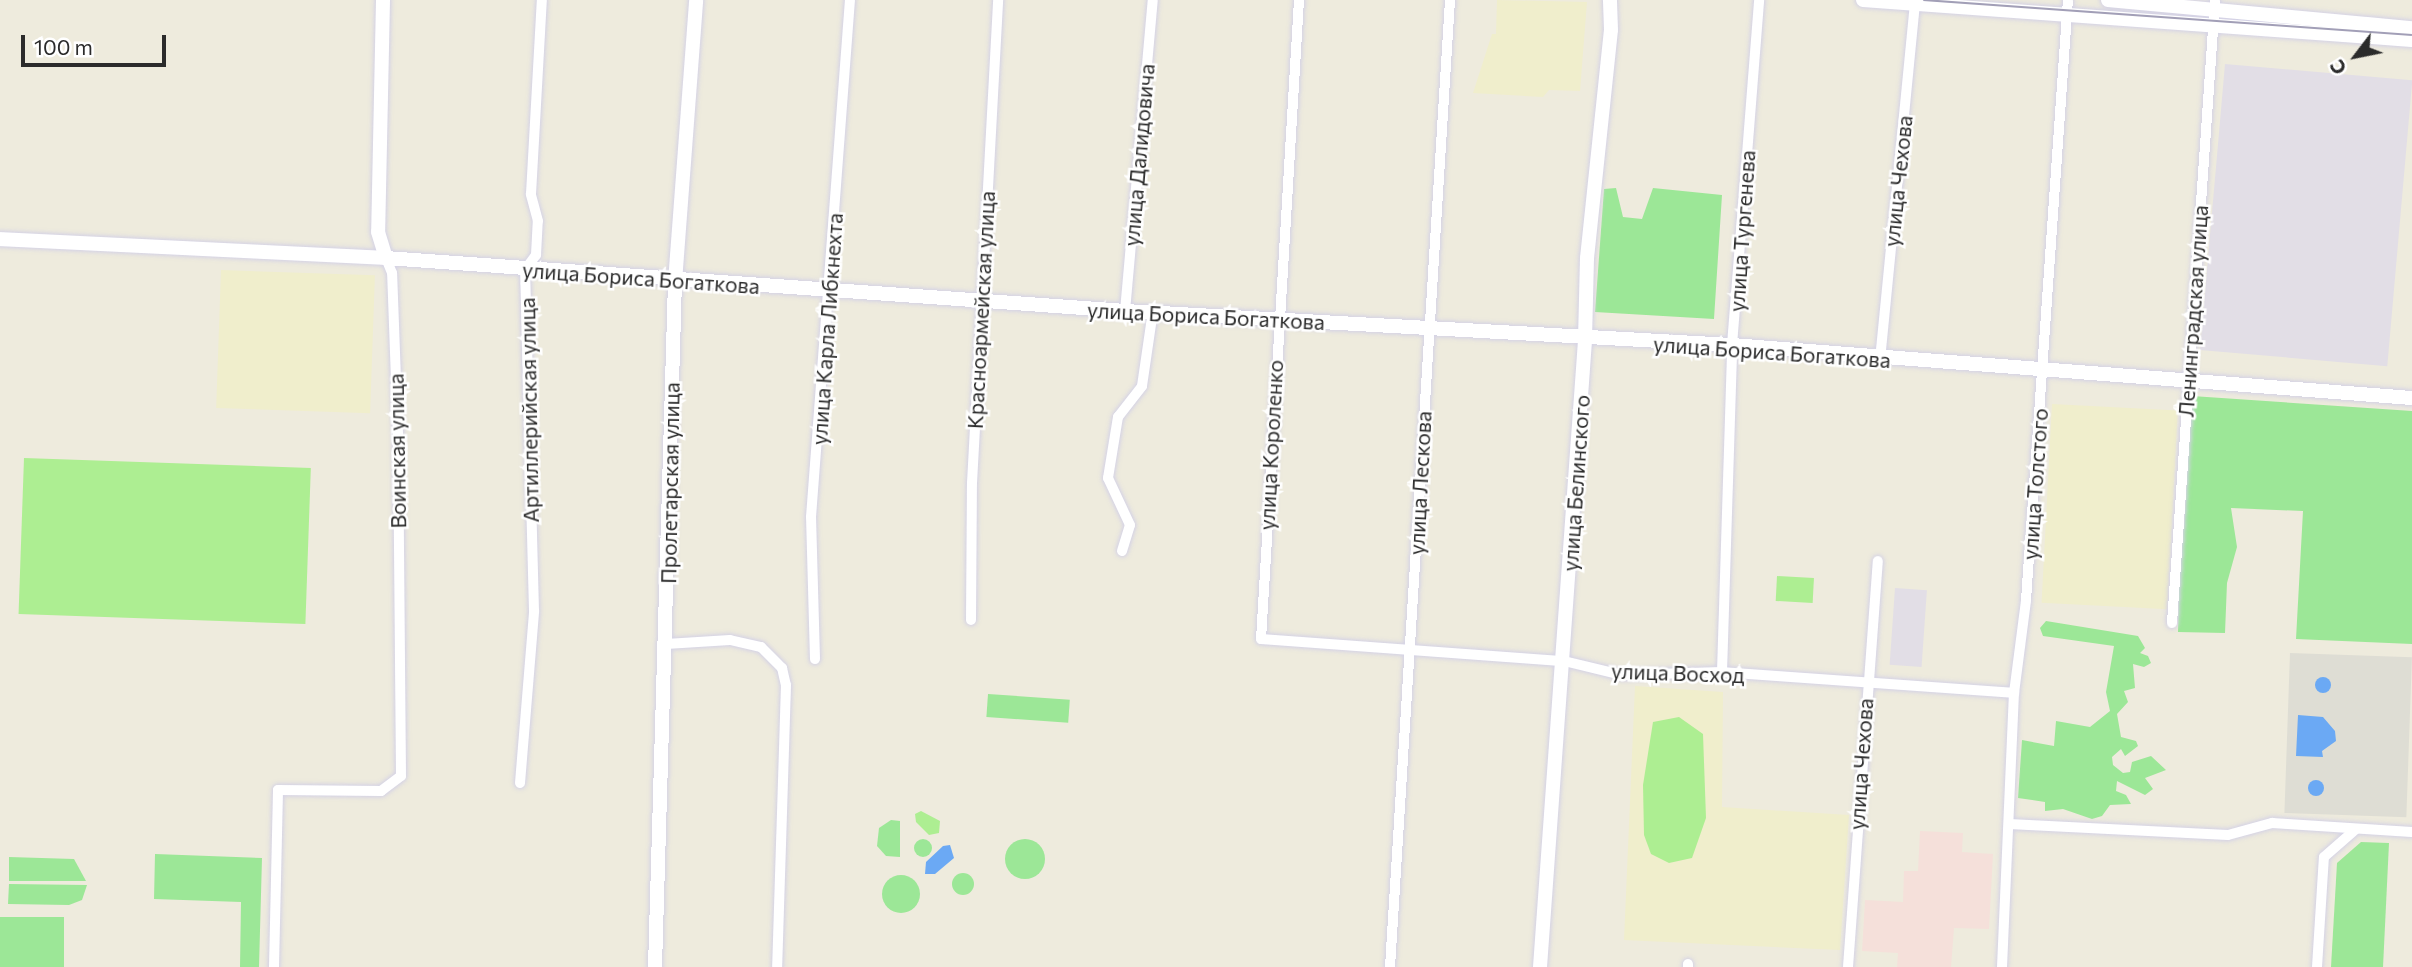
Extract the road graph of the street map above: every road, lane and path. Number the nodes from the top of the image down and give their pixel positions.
1 (383, 0) edge
2 (542, 0) edge
3 (696, 0) edge
4 (850, 0) edge
5 (998, 0) edge
6 (1153, 0) edge
7 (1299, 0) edge
8 (1450, 0) edge
9 (1610, 0) edge
10 (1759, 0) edge
11 (1863, 0) edge
12 (2108, 0) edge
13 (1915, 3) junction
14 (2068, 7) edge
15 (2214, 12) edge
16 (2412, 28) edge
17 (2412, 40) edge
18 (0, 239) edge
19 (386, 258) junction
20 (525, 270) junction
21 (675, 282) junction
22 (831, 291) junction
23 (981, 301) junction
24 (1125, 311) junction
25 (1153, 311) junction
26 (1277, 321) junction
27 (1429, 328) junction
28 (1585, 340) junction
29 (1732, 345) junction
30 (1880, 360) junction
31 (2043, 372) junction
32 (2189, 378) junction
33 (2412, 398) edge
34 (1122, 551) dead end
35 (1878, 561) dead end
36 (971, 620) dead end
37 (2172, 623) dead end
38 (1261, 639) joint
39 (666, 644) junction
40 (1410, 653) junction
41 (815, 659) dead end
42 (1564, 661) junction
43 (1722, 672) junction
44 (1866, 682) junction
45 (2014, 693) junction
46 (520, 783) dead end
47 (2009, 824) junction
48 (2355, 830) junction
49 (2412, 832) edge
50 (274, 967) edge
51 (655, 967) edge
52 (777, 967) edge
53 (1390, 967) edge
54 (1540, 967) edge
55 (1848, 967) edge
56 (2002, 967) edge
57 (2317, 967) edge

1 - 19 main road, Воинская улица
2 - 20 street, Артиллерийская улица
3 - 21 main road, Пролетарская улица
4 - 22 street, улица Карла Либкнехта
5 - 23 street, Красноармейская улица
6 - 24 street, улица Далидовича
7 - 26 street, улица Короленко
8 - 27 street, улица Лескова
9 - 28 main road, улица Белинского
10 - 29 street, улица Тургенева
11 - 13 main road
12 - 15 main road
13 - 14 main road
13 - 30 street, улица Чехова
14 - 15 main road
14 - 31 street, улица Толстого
15 - 16 main road
15 - 17 main road
15 - 32 street, Ленинградская улица
18 - 19 main road, улица Бориса Богаткова
19 - 20 main road, улица Бориса Богаткова
19 - 50 street, Воинская улица
20 - 21 main road, улица Бориса Богаткова
20 - 46 street, Артиллерийская улица
21 - 22 main road, улица Бориса Богаткова
21 - 39 main road, Пролетарская улица
22 - 23 main road, улица Бориса Богаткова
22 - 41 street, улица Карла Либкнехта
23 - 24 main road, улица Бориса Богаткова
23 - 36 street, Красноармейская улица
24 - 25 main road, улица Бориса Богаткова
25 - 26 main road, улица Бориса Богаткова
25 - 34 street
26 - 27 main road, улица Бориса Богаткова
26 - 38 street, улица Короленко
27 - 28 main road, улица Бориса Богаткова
27 - 40 street, улица Лескова
28 - 29 main road, улица Бориса Богаткова
28 - 42 main road, улица Белинского
29 - 30 main road, улица Бориса Богаткова
29 - 43 street, улица Тургенева
30 - 31 main road, улица Бориса Богаткова
31 - 32 main road, улица Бориса Богаткова
31 - 45 street, улица Толстого
32 - 33 main road, улица Бориса Богаткова
32 - 37 street, Ленинградская улица
35 - 44 street, улица Чехова
38 - 40 street, улица Восход
39 - 51 main road, Пролетарская улица
39 - 52 street
40 - 42 street, улица Восход
40 - 53 street, улица Лескова
42 - 43 street, улица Восход
42 - 54 main road, улица Белинского
43 - 44 street, улица Восход
44 - 45 street, улица Восход
44 - 55 street, улица Чехова
45 - 47 street, улица Толстого
47 - 48 street
47 - 56 street, улица Толстого
48 - 49 street
48 - 57 street

